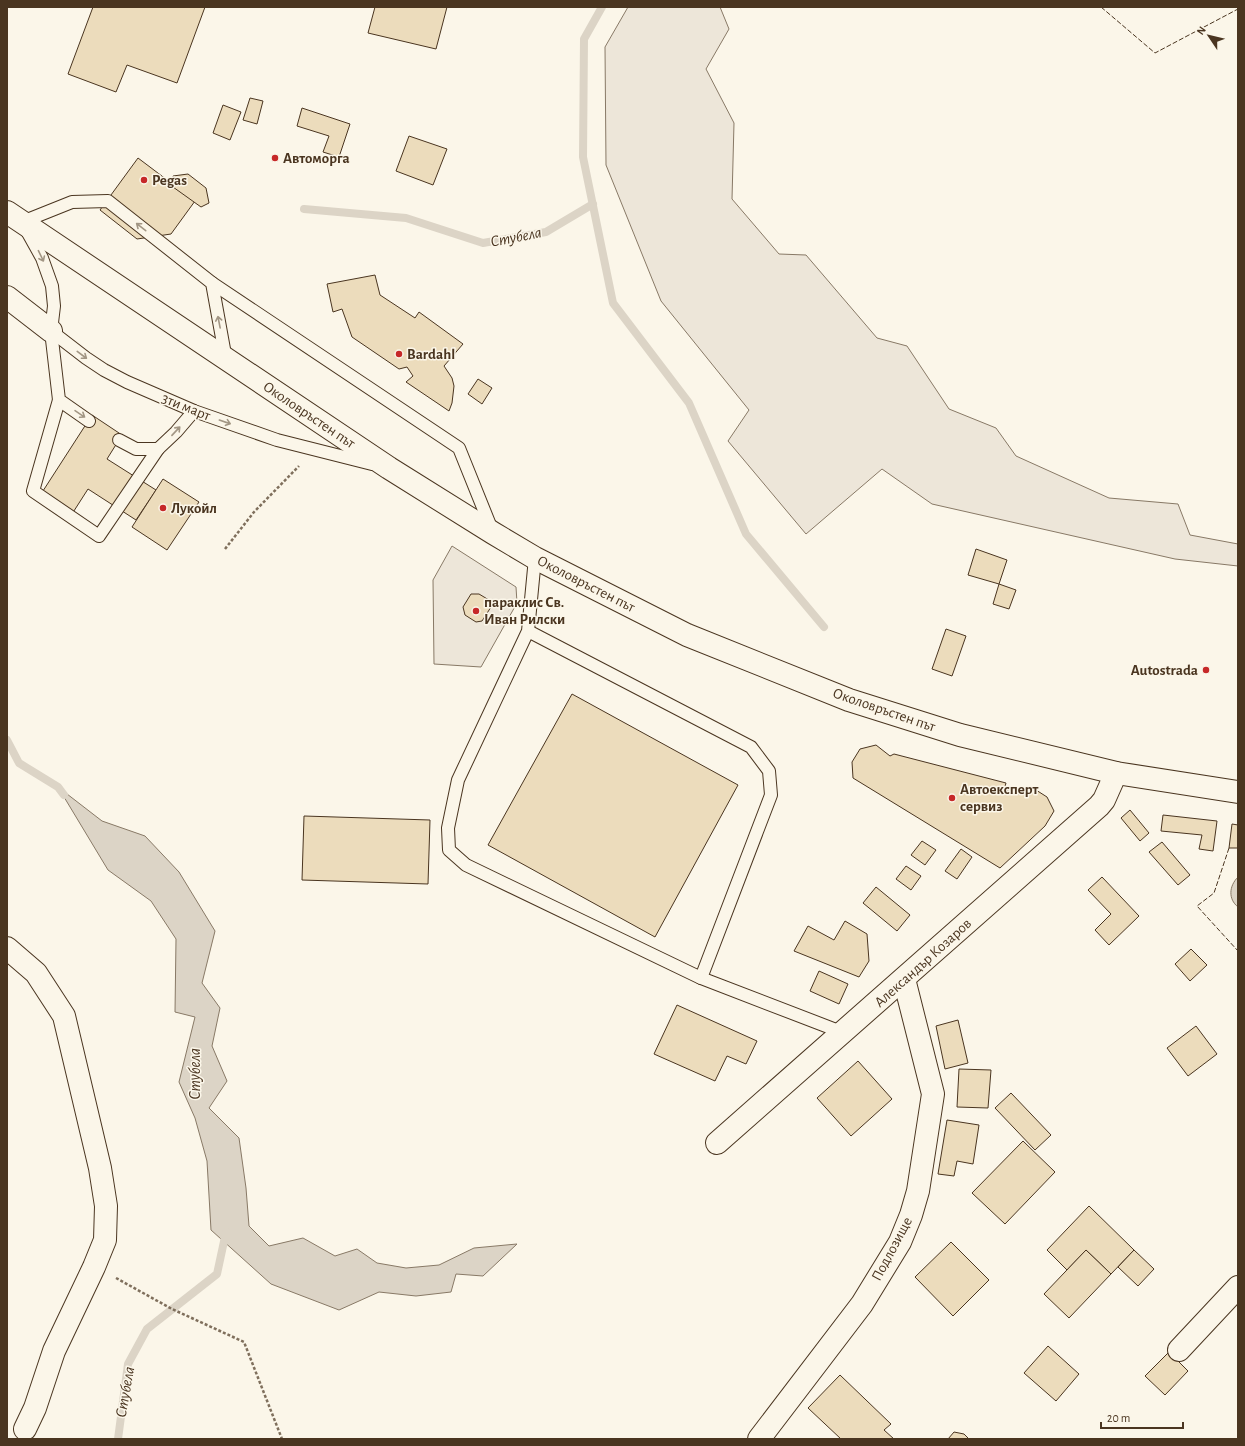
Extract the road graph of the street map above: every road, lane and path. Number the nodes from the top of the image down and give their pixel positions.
1 (14, 217) edge
2 (212, 283) junction
3 (7, 297) edge
4 (52, 331) junction
5 (226, 360) junction
6 (59, 400) junction
7 (194, 411) junction
8 (89, 421) dead end
9 (119, 440) dead end
10 (158, 449) junction
11 (314, 449) junction
12 (389, 468) junction
13 (493, 533) junction
14 (225, 549) dead end
15 (535, 558) junction
16 (528, 631) junction
17 (1116, 773) junction
18 (1238, 792) edge
19 (7, 948) edge
20 (701, 978) junction
21 (904, 979) junction
22 (844, 1032) junction
23 (717, 1143) dead end
24 (94, 1267) junction
25 (1238, 1287) edge
26 (1179, 1350) dead end
27 (20, 1433) edge
28 (282, 1439) edge
29 (759, 1439) edge

2 -> 1 lane
1 -> 4 lane
1 - 5 main road, Околовръстен път
5 -> 2 lane
2 - 13 lane
3 - 4 main road, 3ти март
4 - 6 lane
4 -> 7 lane, 3ти март
5 - 12 main road, Околовръстен път
6 -> 8 lane
6 - 10 lane
10 -> 7 lane
7 -> 11 lane, 3ти март
9 - 10 lane
11 - 12 lane, 3ти март
11 - 14 path
12 - 13 main road, Околовръстен път
13 - 15 main road, Околовръстен път
15 - 16 lane
15 - 17 main road, Околовръстен път
16 - 20 lane
16 - 20 lane
17 - 18 main road, Околовръстен път
17 - 21 main road, Александър Козаров
19 - 24 main road
20 - 22 lane
21 - 22 main road, Александър Козаров
21 - 29 main road, Подлозище
22 - 23 main road, Александър Козаров
24 - 27 main road
24 - 28 path
25 - 26 main road

